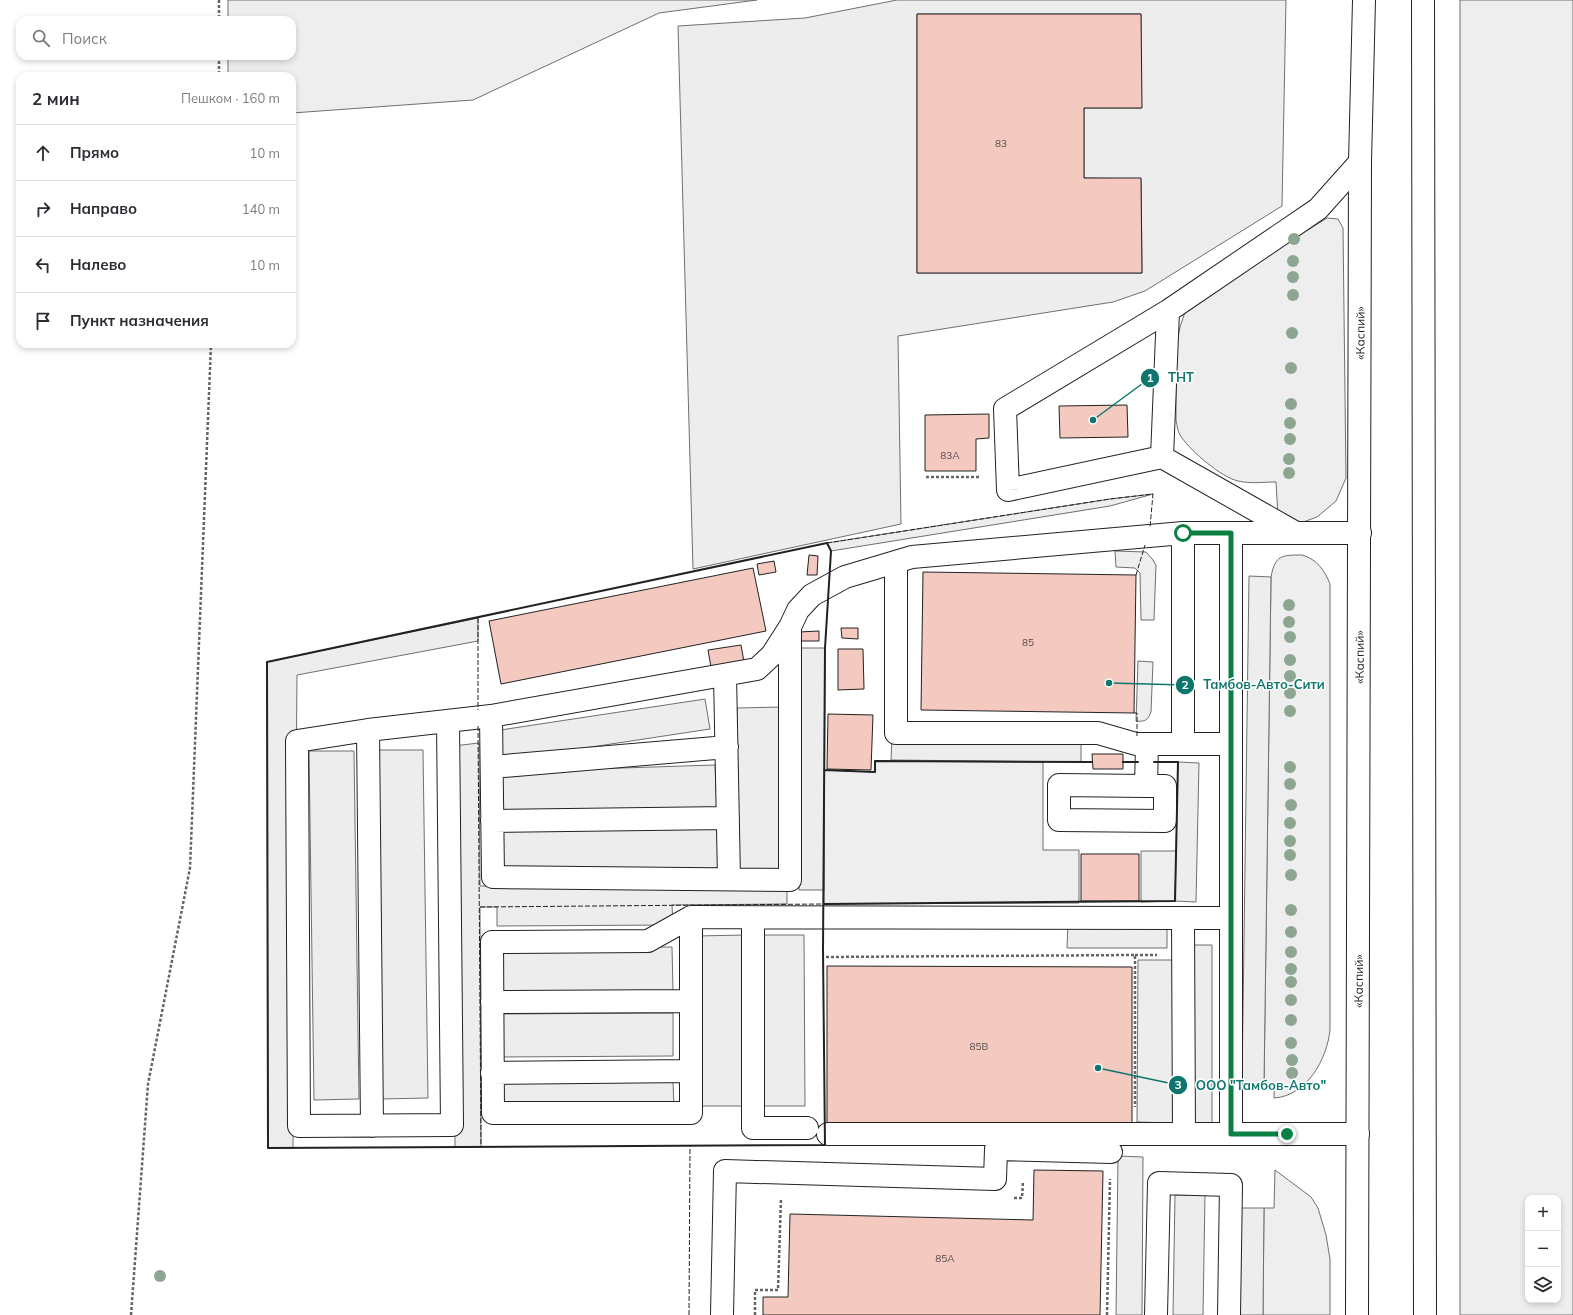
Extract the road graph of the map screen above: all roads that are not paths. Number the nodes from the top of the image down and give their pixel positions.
1 (1364, 0) edge
2 (1423, 0) edge
3 (1360, 162) junction
4 (1168, 311) junction
5 (1162, 457) junction
6 (1183, 533) junction
7 (1231, 533) junction
8 (1297, 533) junction
9 (1360, 533) junction
10 (896, 562) junction
11 (790, 627) junction
12 (725, 676) junction
13 (491, 716) junction
14 (448, 721) junction
15 (368, 730) junction
16 (1183, 744) junction
17 (1231, 744) junction
18 (1147, 745) junction
19 (727, 747) junction
20 (492, 767) junction
21 (1146, 786) junction
22 (728, 818) junction
23 (492, 821) junction
24 (729, 879) junction
25 (691, 917) junction
26 (753, 918) junction
27 (1183, 918) junction
28 (1231, 918) junction
29 (691, 1001) junction
30 (492, 1002) junction
31 (691, 1071) junction
32 (492, 1074) junction
33 (372, 1126) junction
34 (1184, 1134) junction
35 (1231, 1134) junction
36 (1358, 1134) junction
37 (1111, 1152) road end
38 (722, 1315) edge
39 (1156, 1315) edge
40 (1229, 1315) edge
41 (1357, 1315) edge
42 (1425, 1315) edge

1 - 3 main road, «Каспий»
2 - 42 main road
3 - 4 main road
3 - 9 main road, «Каспий»
4 - 5 main road
4 - 5 main road
5 - 8 main road
6 - 7 main road
6 - 10 main road
6 - 16 main road
7 - 8 main road
7 - 17 main road
8 - 9 main road
9 - 36 main road, «Каспий»
10 - 11 main road
10 - 18 main road
11 - 12 main road
11 - 24 main road
12 - 13 main road
12 - 19 main road
13 - 14 main road
13 - 20 main road
14 - 15 main road
14 - 33 main road
15 - 33 main road
15 - 33 main road
16 - 17 main road
16 - 18 main road
17 - 28 main road
18 - 21 main road
19 - 20 main road
19 - 22 main road
20 - 23 main road
21 - 21 main road
22 - 23 main road
22 - 24 main road
23 - 24 main road
25 - 26 main road
25 - 29 main road
25 - 30 main road
26 - 27 main road
26 - 34 main road
27 - 28 main road
27 - 34 main road
28 - 35 main road
29 - 30 main road
29 - 31 main road
30 - 32 main road
31 - 32 main road
31 - 32 main road
34 - 35 main road
35 - 36 main road
36 - 41 main road, «Каспий»
37 - 38 main road
39 - 40 main road

